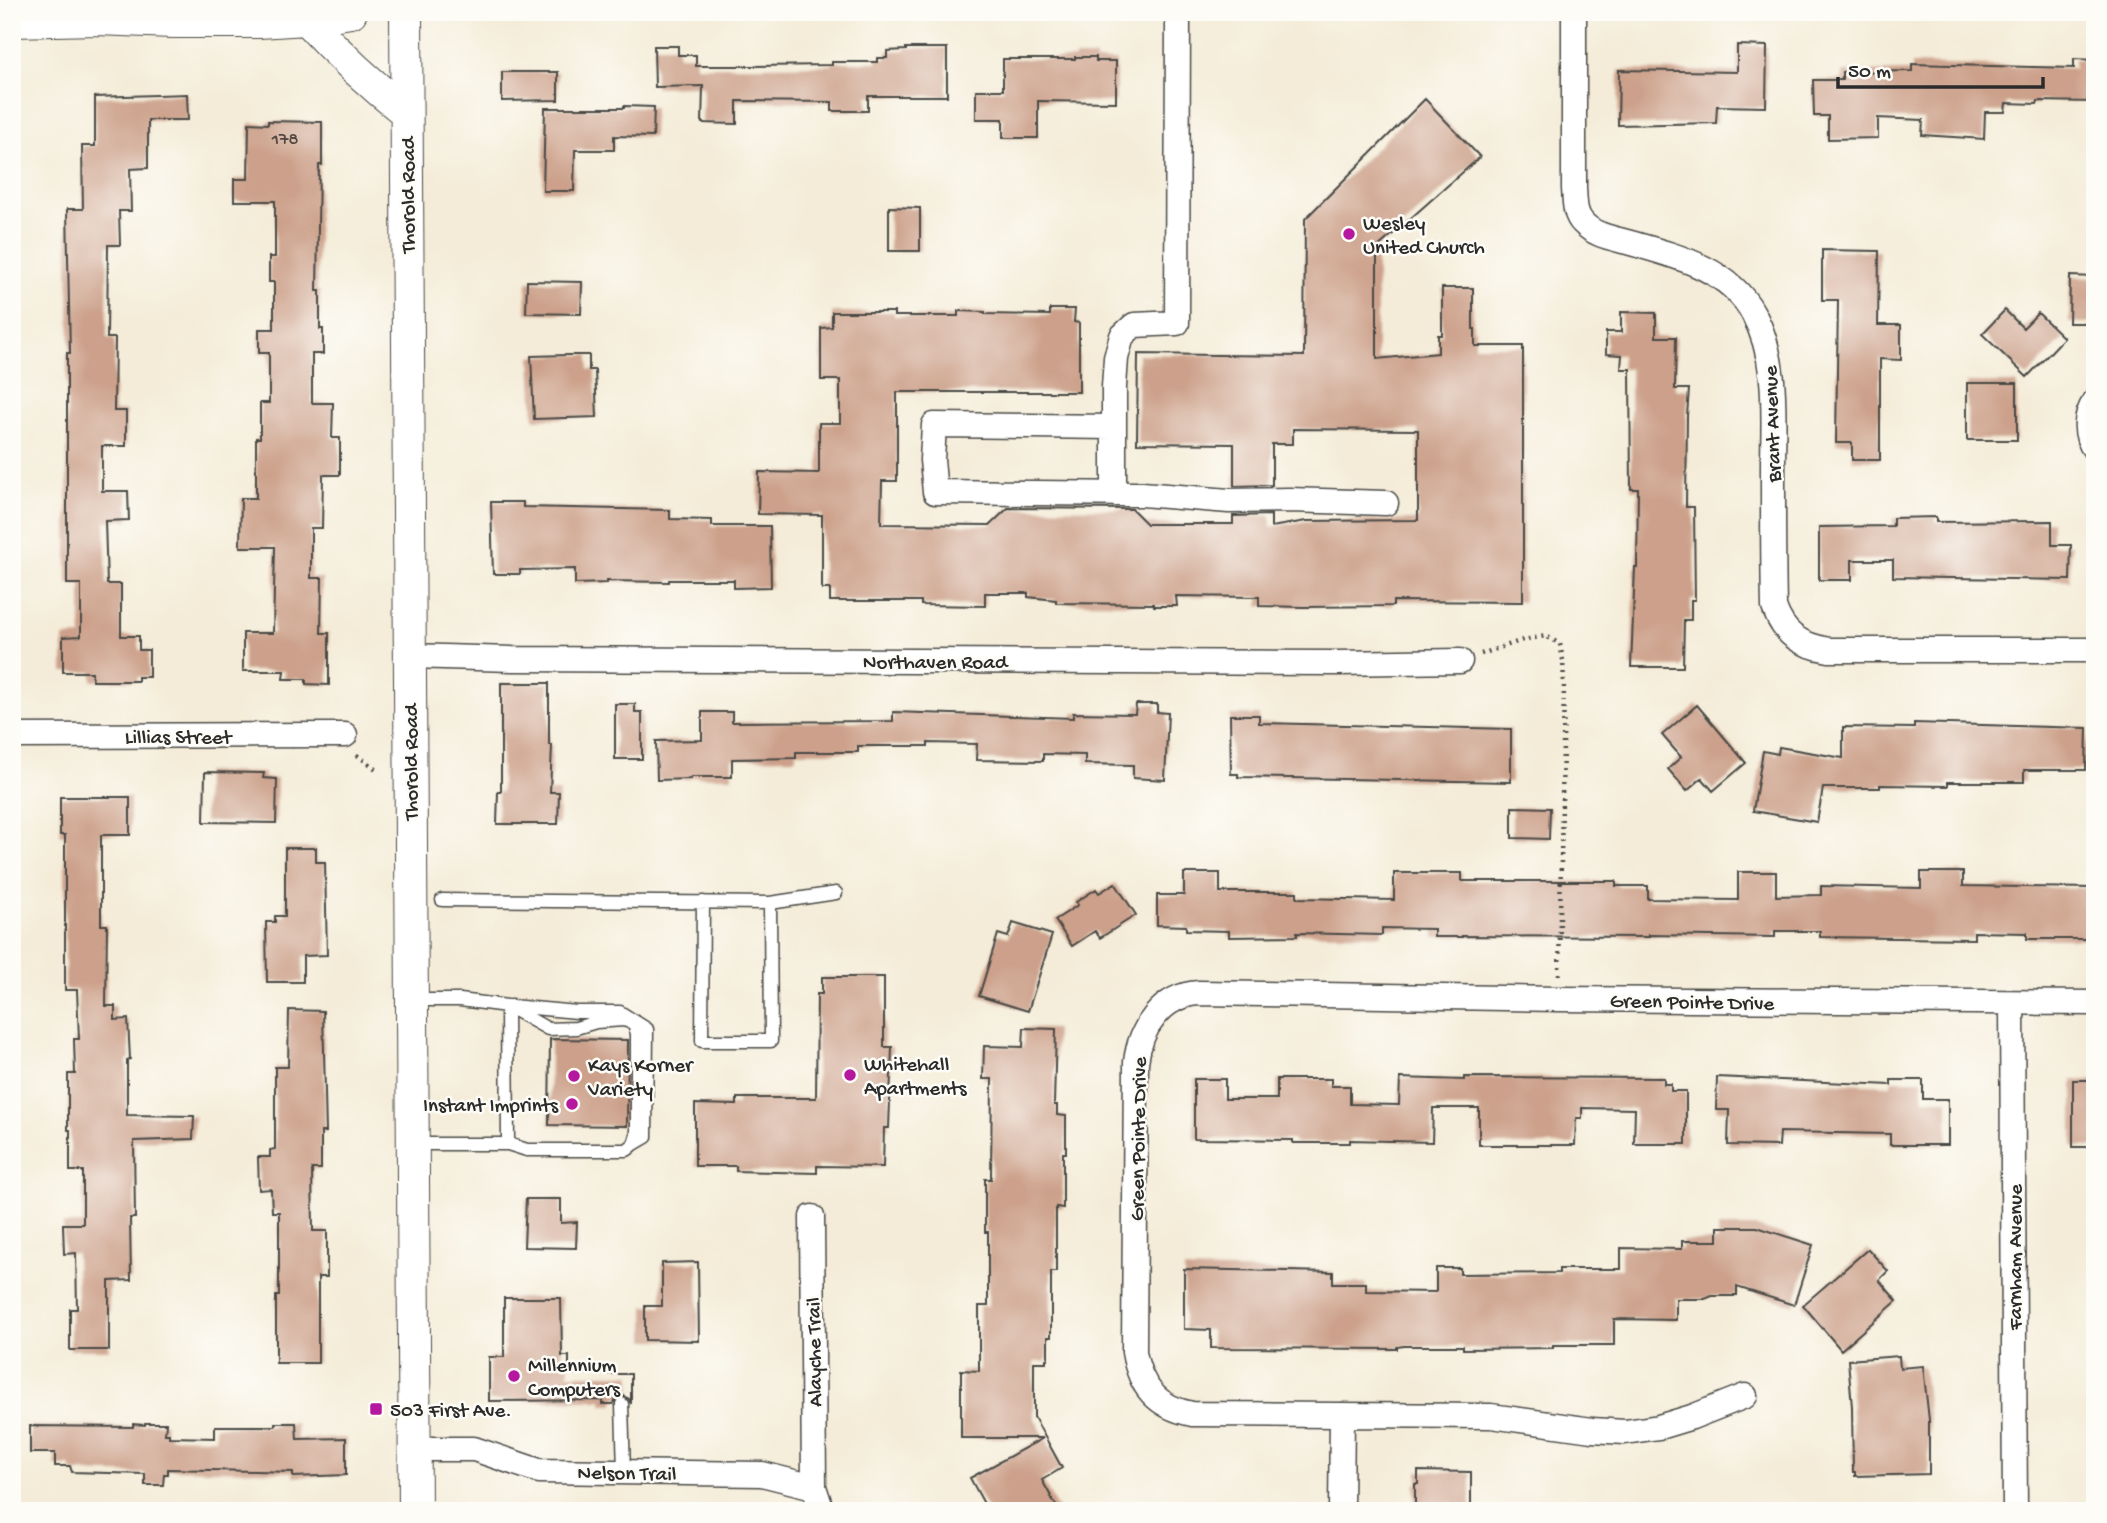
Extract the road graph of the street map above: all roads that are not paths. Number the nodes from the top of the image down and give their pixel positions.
1 (351, 12) edge
2 (407, 12) edge
3 (1178, 12) edge
4 (1574, 12) edge
5 (306, 19) junction
6 (12, 21) edge
7 (406, 112) junction
8 (2095, 401) edge
9 (1113, 427) junction
10 (2095, 450) edge
11 (1114, 494) junction
12 (1386, 503) dead end
13 (2095, 650) edge
14 (410, 656) junction
15 (1461, 661) road end
16 (345, 735) dead end
17 (12, 736) edge
18 (836, 893) dead end
19 (442, 900) dead end
20 (703, 902) junction
21 (770, 903) junction
22 (411, 1000) junction
23 (2012, 1003) junction
24 (2095, 1003) edge
25 (501, 1005) junction
26 (413, 1144) junction
27 (508, 1144) junction
28 (634, 1144) junction
29 (812, 1217) dead end
30 (1745, 1396) dead end
31 (622, 1404) dead end
32 (1342, 1415) junction
33 (415, 1449) junction
34 (624, 1472) junction
35 (814, 1487) junction
36 (415, 1511) edge
37 (824, 1511) edge
38 (1341, 1511) edge
39 (2015, 1511) edge

1 - 5 street
2 - 7 street, Thorold Road
3 - 9 street
4 - 13 street, Brant Avenue
5 - 6 street
5 - 7 street
7 - 14 street, Thorold Road
8 - 10 street
9 - 11 street
9 - 11 street
11 - 12 street
14 - 15 street, Northaven Road
14 - 22 street, Thorold Road
16 - 17 street, Lillias Street
18 - 21 lane
19 - 20 lane
20 - 21 lane
20 - 21 lane
22 - 25 lane
22 - 26 street, Thorold Road
23 - 24 street, Green Pointe Drive
23 - 32 street, Green Pointe Drive
23 - 39 street, Farnham Avenue
25 - 27 lane
25 - 28 lane
25 - 28 lane
26 - 27 lane
26 - 33 street, Thorold Road
27 - 28 lane
29 - 35 street, Alayche Trail
30 - 32 street, Green Pointe Drive
31 - 34 lane
32 - 38 street
33 - 34 street, Nelson Trail
33 - 36 street, Thorold Road
34 - 35 street, Nelson Trail
35 - 37 street

